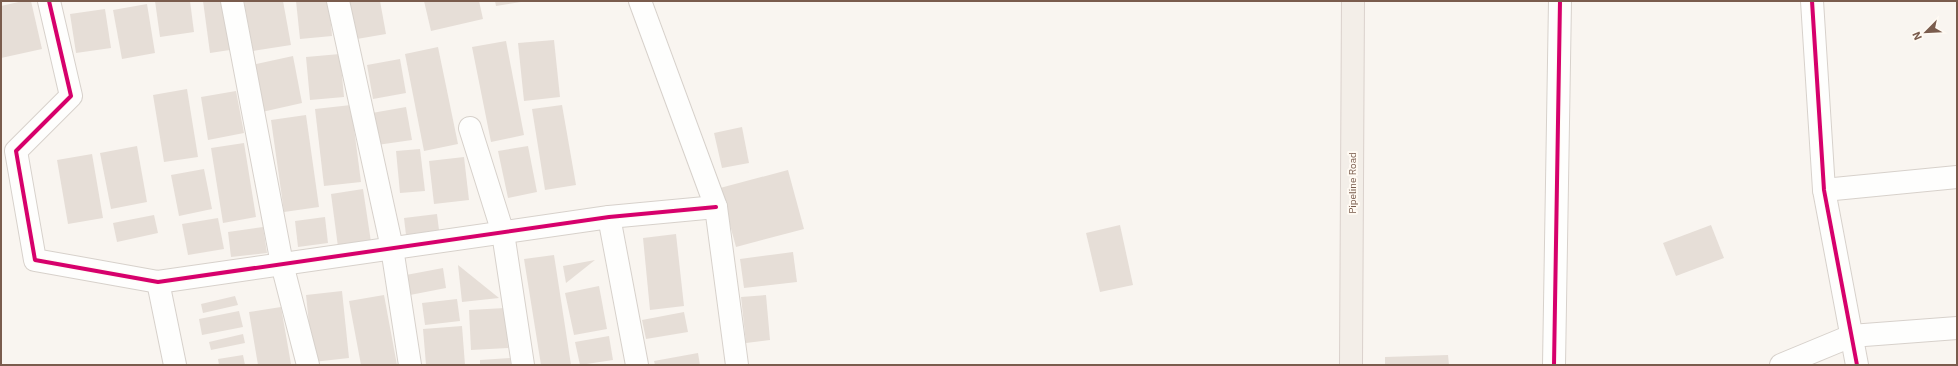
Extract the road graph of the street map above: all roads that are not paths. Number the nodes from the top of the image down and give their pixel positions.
1 (49, 1) edge
2 (232, 1) edge
3 (338, 1) edge
4 (640, 1) edge
5 (1353, 1) edge
6 (1560, 1) edge
7 (1812, 1) edge
8 (470, 128) dead end
9 (1957, 177) edge
10 (1824, 190) junction
11 (716, 207) junction
12 (609, 217) junction
13 (503, 233) junction
14 (392, 248) junction
15 (282, 264) junction
16 (158, 282) junction
17 (1957, 328) edge
18 (1851, 336) junction
19 (175, 365) edge
20 (308, 365) edge
21 (410, 365) edge
22 (523, 365) edge
23 (637, 365) edge
24 (737, 365) edge
25 (1351, 365) edge
26 (1554, 365) edge
27 (1781, 365) edge
28 (1858, 365) edge

1 - 16 street
2 - 15 street
3 - 14 street
4 - 11 street
5 - 25 main road, Pipeline Road
6 - 26 street
7 - 10 street
8 - 13 street
9 - 10 street
10 - 18 street
11 - 12 street
11 - 24 street
12 - 13 street
12 - 23 street
13 - 14 street
13 - 22 street
14 - 15 street
14 - 21 street
15 - 16 street
15 - 20 street
16 - 19 street
17 - 18 street
18 - 27 street
18 - 28 street

